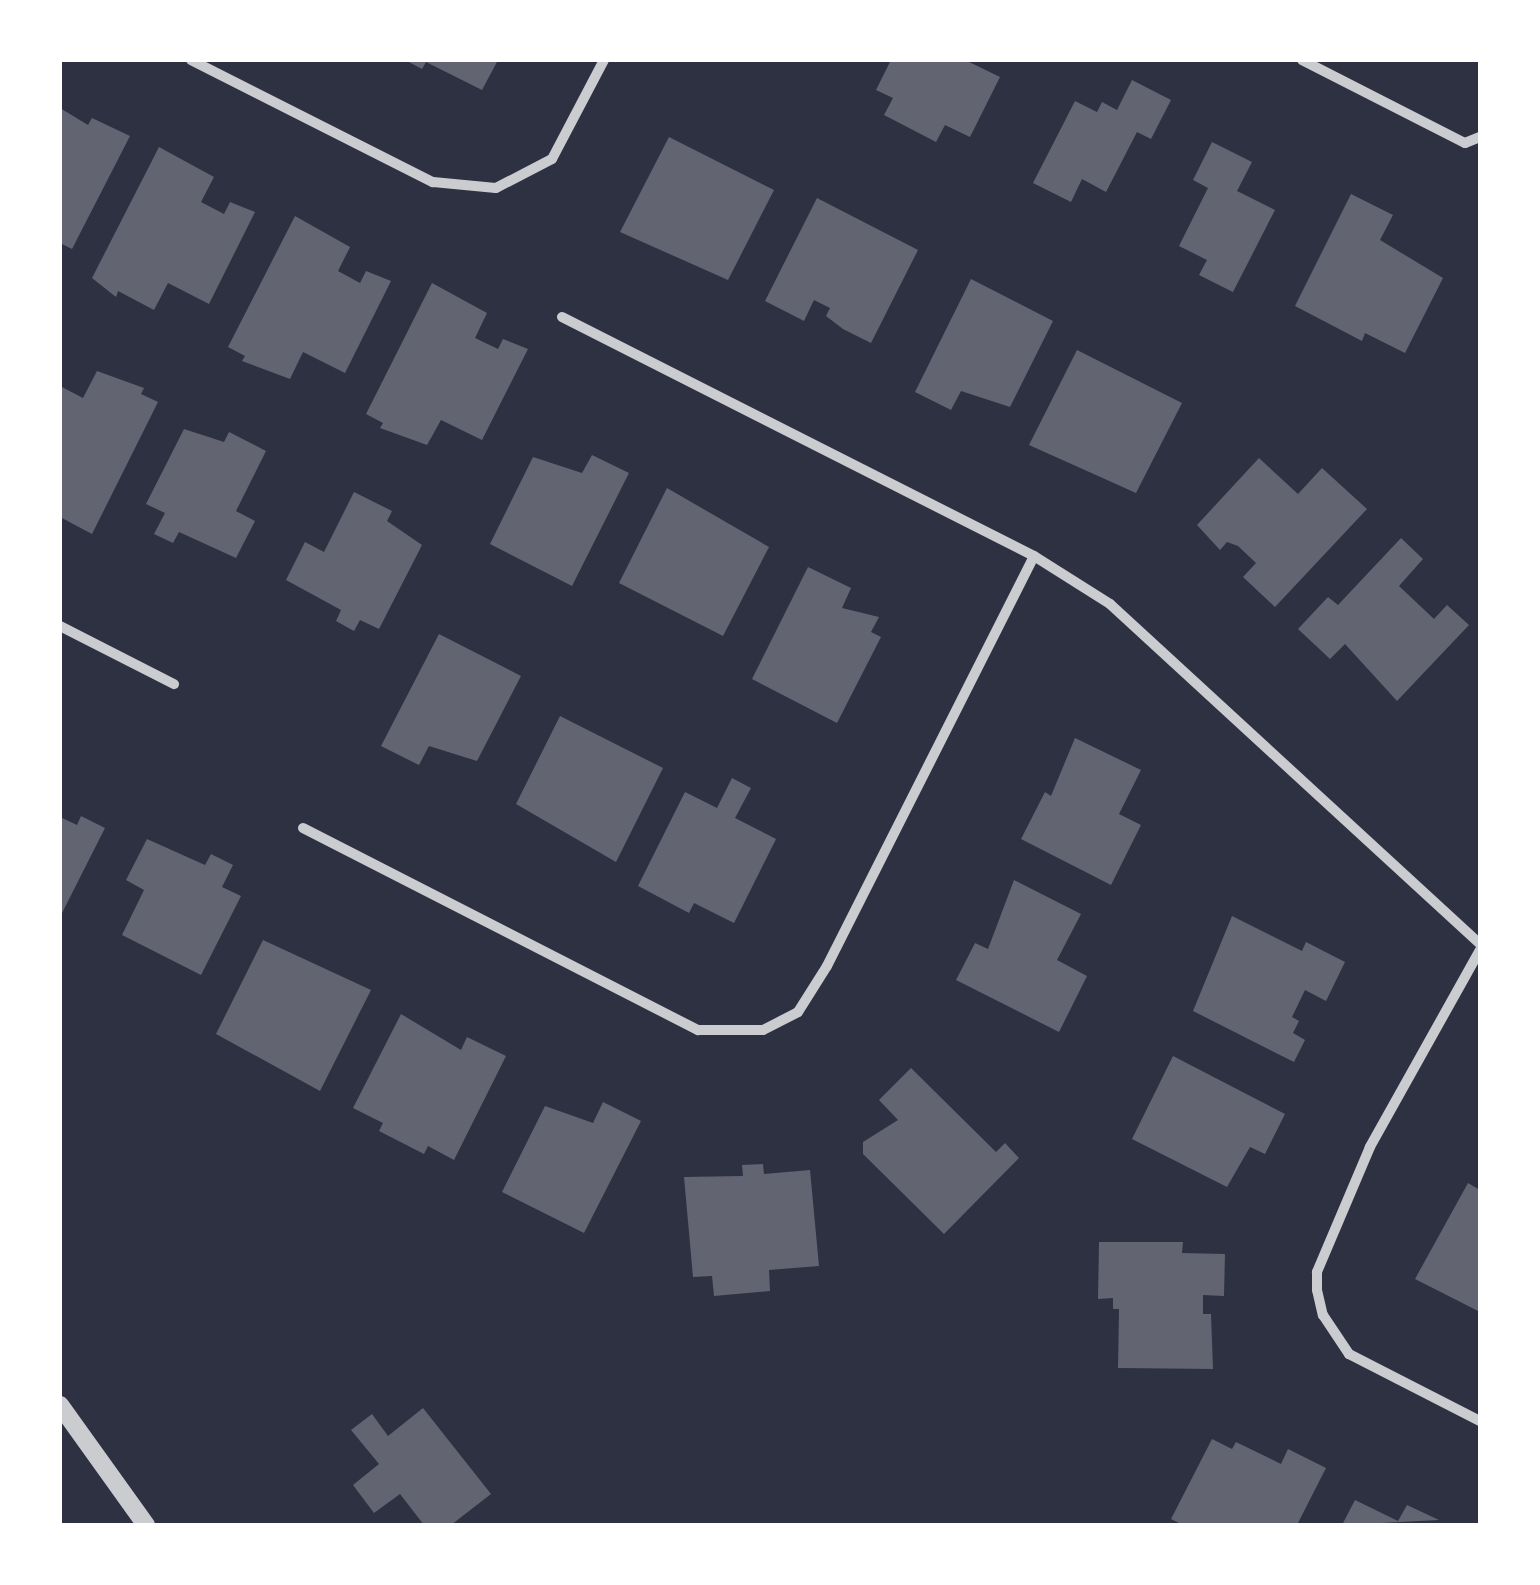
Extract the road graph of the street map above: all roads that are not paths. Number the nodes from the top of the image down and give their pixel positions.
1 (192, 60) edge
2 (604, 60) edge
3 (1302, 60) edge
4 (1480, 137) edge
5 (562, 317) dead end
6 (1034, 556) junction
7 (60, 626) edge
8 (174, 684) dead end
9 (303, 828) dead end
10 (1480, 947) edge
11 (60, 1405) edge
12 (1480, 1421) edge
13 (146, 1525) edge

1 - 2 street
3 - 4 street
5 - 6 street
6 - 9 street
6 - 10 street
7 - 8 street
10 - 12 street
11 - 13 street

